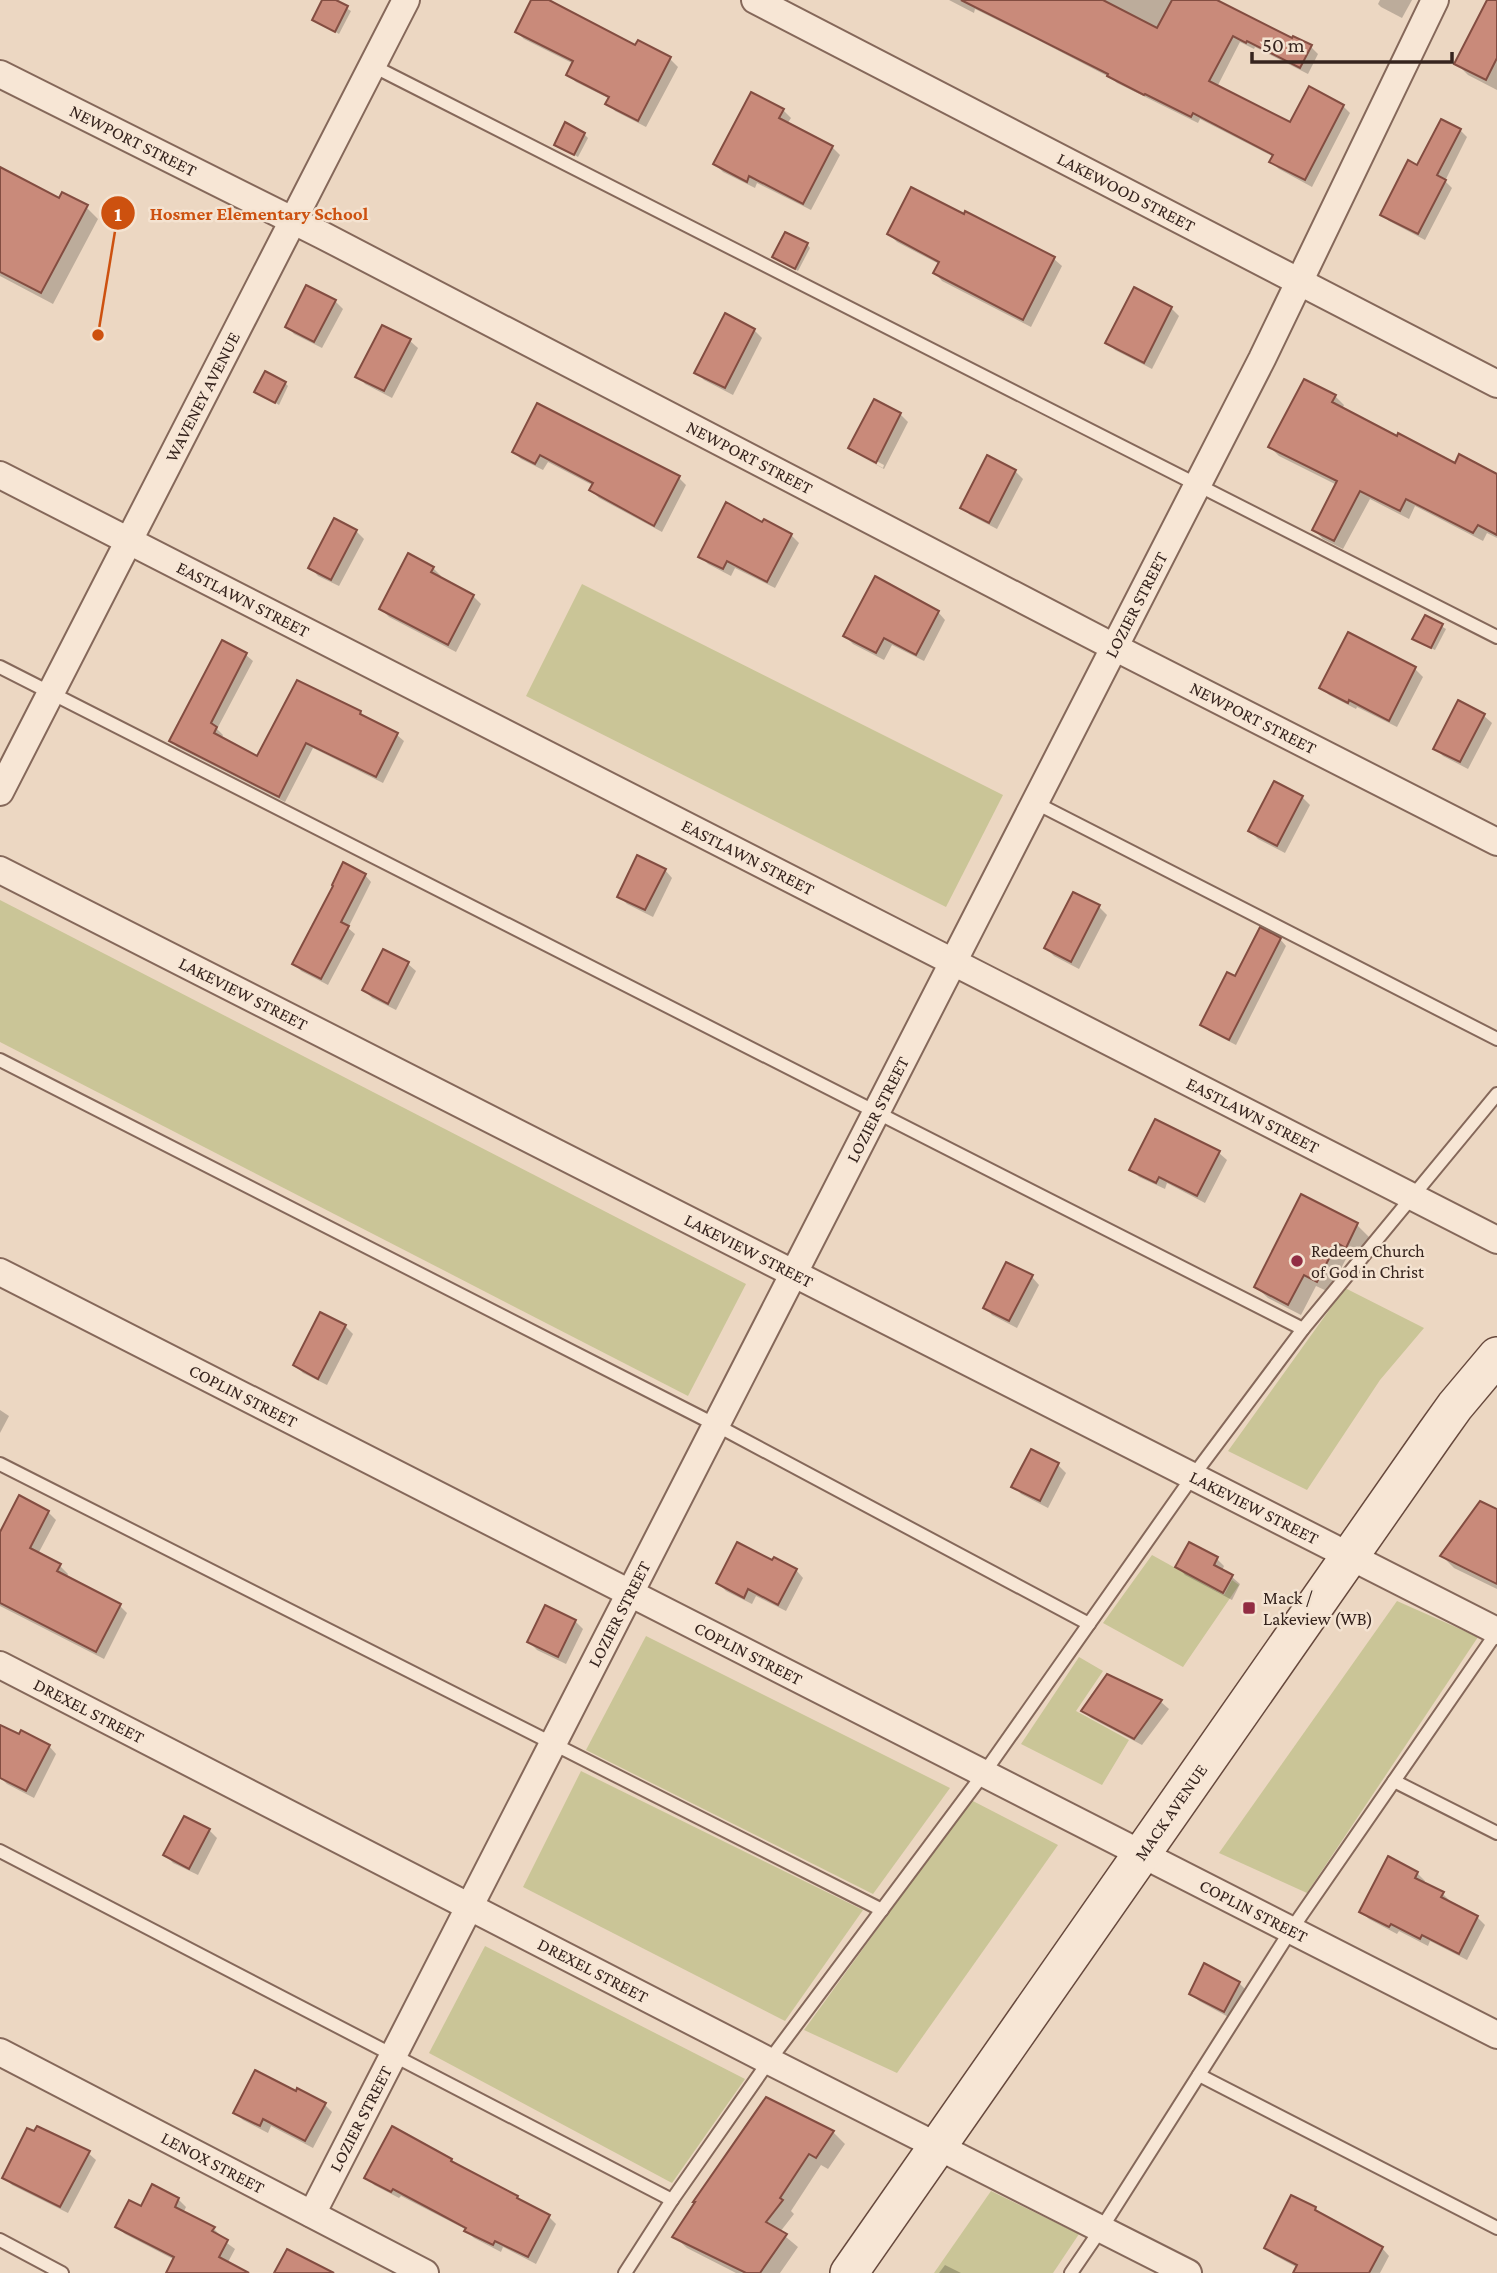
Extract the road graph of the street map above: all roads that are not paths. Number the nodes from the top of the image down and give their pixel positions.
1 (406, 0) edge
2 (755, 0) edge
3 (1436, 0) edge
4 (373, 66) junction
5 (0, 74) edge
6 (294, 222) junction
7 (1300, 282) junction
8 (1497, 384) edge
9 (0, 475) edge
10 (1198, 485) junction
11 (129, 541) junction
12 (1497, 637) edge
13 (1114, 647) junction
14 (0, 667) edge
15 (51, 693) junction
16 (0, 792) edge
17 (1034, 802) junction
18 (1497, 842) edge
19 (0, 870) edge
20 (953, 962) junction
21 (1497, 1039) edge
22 (0, 1060) edge
23 (1497, 1094) edge
24 (876, 1113) junction
25 (1411, 1196) junction
26 (1497, 1240) edge
27 (0, 1272) edge
28 (793, 1274) junction
29 (1303, 1329) junction
30 (1497, 1356) edge
31 (716, 1425) junction
32 (0, 1464) edge
33 (1193, 1476) junction
34 (1350, 1556) junction
35 (630, 1592) junction
36 (1089, 1624) junction
37 (1497, 1631) edge
38 (0, 1665) edge
39 (552, 1744) junction
40 (984, 1773) junction
41 (1394, 1781) junction
42 (1497, 1833) edge
43 (0, 1851) edge
44 (1141, 1853) junction
45 (470, 1906) junction
46 (882, 1910) junction
47 (1292, 1930) junction
48 (1497, 2035) edge
49 (0, 2052) edge
50 (393, 2055) junction
51 (769, 2061) junction
52 (1199, 2075) junction
53 (937, 2147) junction
54 (672, 2200) junction
55 (312, 2214) junction
56 (1497, 2228) edge
57 (1101, 2229) junction
58 (0, 2241) edge
59 (62, 2273) edge
60 (425, 2273) edge
61 (625, 2273) edge
62 (849, 2273) edge
63 (1071, 2273) edge
64 (1188, 2273) edge

1 - 4 street, WAVENEY AVENUE
2 - 7 street, LAKEWOOD STREET
3 - 7 street, LOZIER STREET
4 - 6 street, WAVENEY AVENUE
4 - 10 lane
5 - 6 street, NEWPORT STREET
6 - 11 street, WAVENEY AVENUE
6 - 13 street, NEWPORT STREET
7 - 8 street, LAKEWOOD STREET
7 - 10 street, LOZIER STREET
9 - 11 street, EASTLAWN STREET
10 - 12 lane
10 - 13 street, LOZIER STREET
11 - 15 street, WAVENEY AVENUE
11 - 20 street, EASTLAWN STREET
13 - 17 street, LOZIER STREET
13 - 18 street, NEWPORT STREET
14 - 15 lane
15 - 16 street, WAVENEY AVENUE
15 - 24 lane
17 - 20 street, LOZIER STREET
17 - 21 lane
19 - 28 street, LAKEVIEW STREET
20 - 24 street, LOZIER STREET
20 - 25 street, EASTLAWN STREET
22 - 31 lane
23 - 25 lane
24 - 28 street, LOZIER STREET
24 - 29 lane
25 - 26 street, EASTLAWN STREET
25 - 29 lane
27 - 35 street, COPLIN STREET
28 - 31 street, LOZIER STREET
28 - 33 street, LAKEVIEW STREET
29 - 33 lane
30 - 34 main road, MACK AVENUE
31 - 35 street, LOZIER STREET
31 - 36 lane
32 - 39 lane
33 - 34 street, LAKEVIEW STREET
33 - 36 lane
34 - 37 street, LAKEVIEW STREET
34 - 44 main road, MACK AVENUE
35 - 39 street, LOZIER STREET
35 - 40 street, COPLIN STREET
36 - 40 lane
37 - 41 lane
38 - 45 street, DREXEL STREET
39 - 45 street, LOZIER STREET
39 - 46 lane
40 - 44 street, COPLIN STREET
40 - 46 lane
41 - 42 lane
41 - 47 lane
43 - 50 lane
44 - 47 street, COPLIN STREET
44 - 53 main road, MACK AVENUE
45 - 50 street, LOZIER STREET
45 - 51 street, DREXEL STREET
46 - 51 lane
47 - 48 street, COPLIN STREET
47 - 52 lane
49 - 55 street, LENOX STREET
50 - 54 lane
50 - 55 street, LOZIER STREET
51 - 53 street, DREXEL STREET
51 - 54 lane
52 - 56 lane
52 - 57 lane
53 - 57 street, DREXEL STREET
53 - 62 main road, MACK AVENUE
54 - 61 lane
55 - 60 street, LENOX STREET
57 - 63 lane
57 - 64 street, DREXEL STREET
58 - 59 lane

